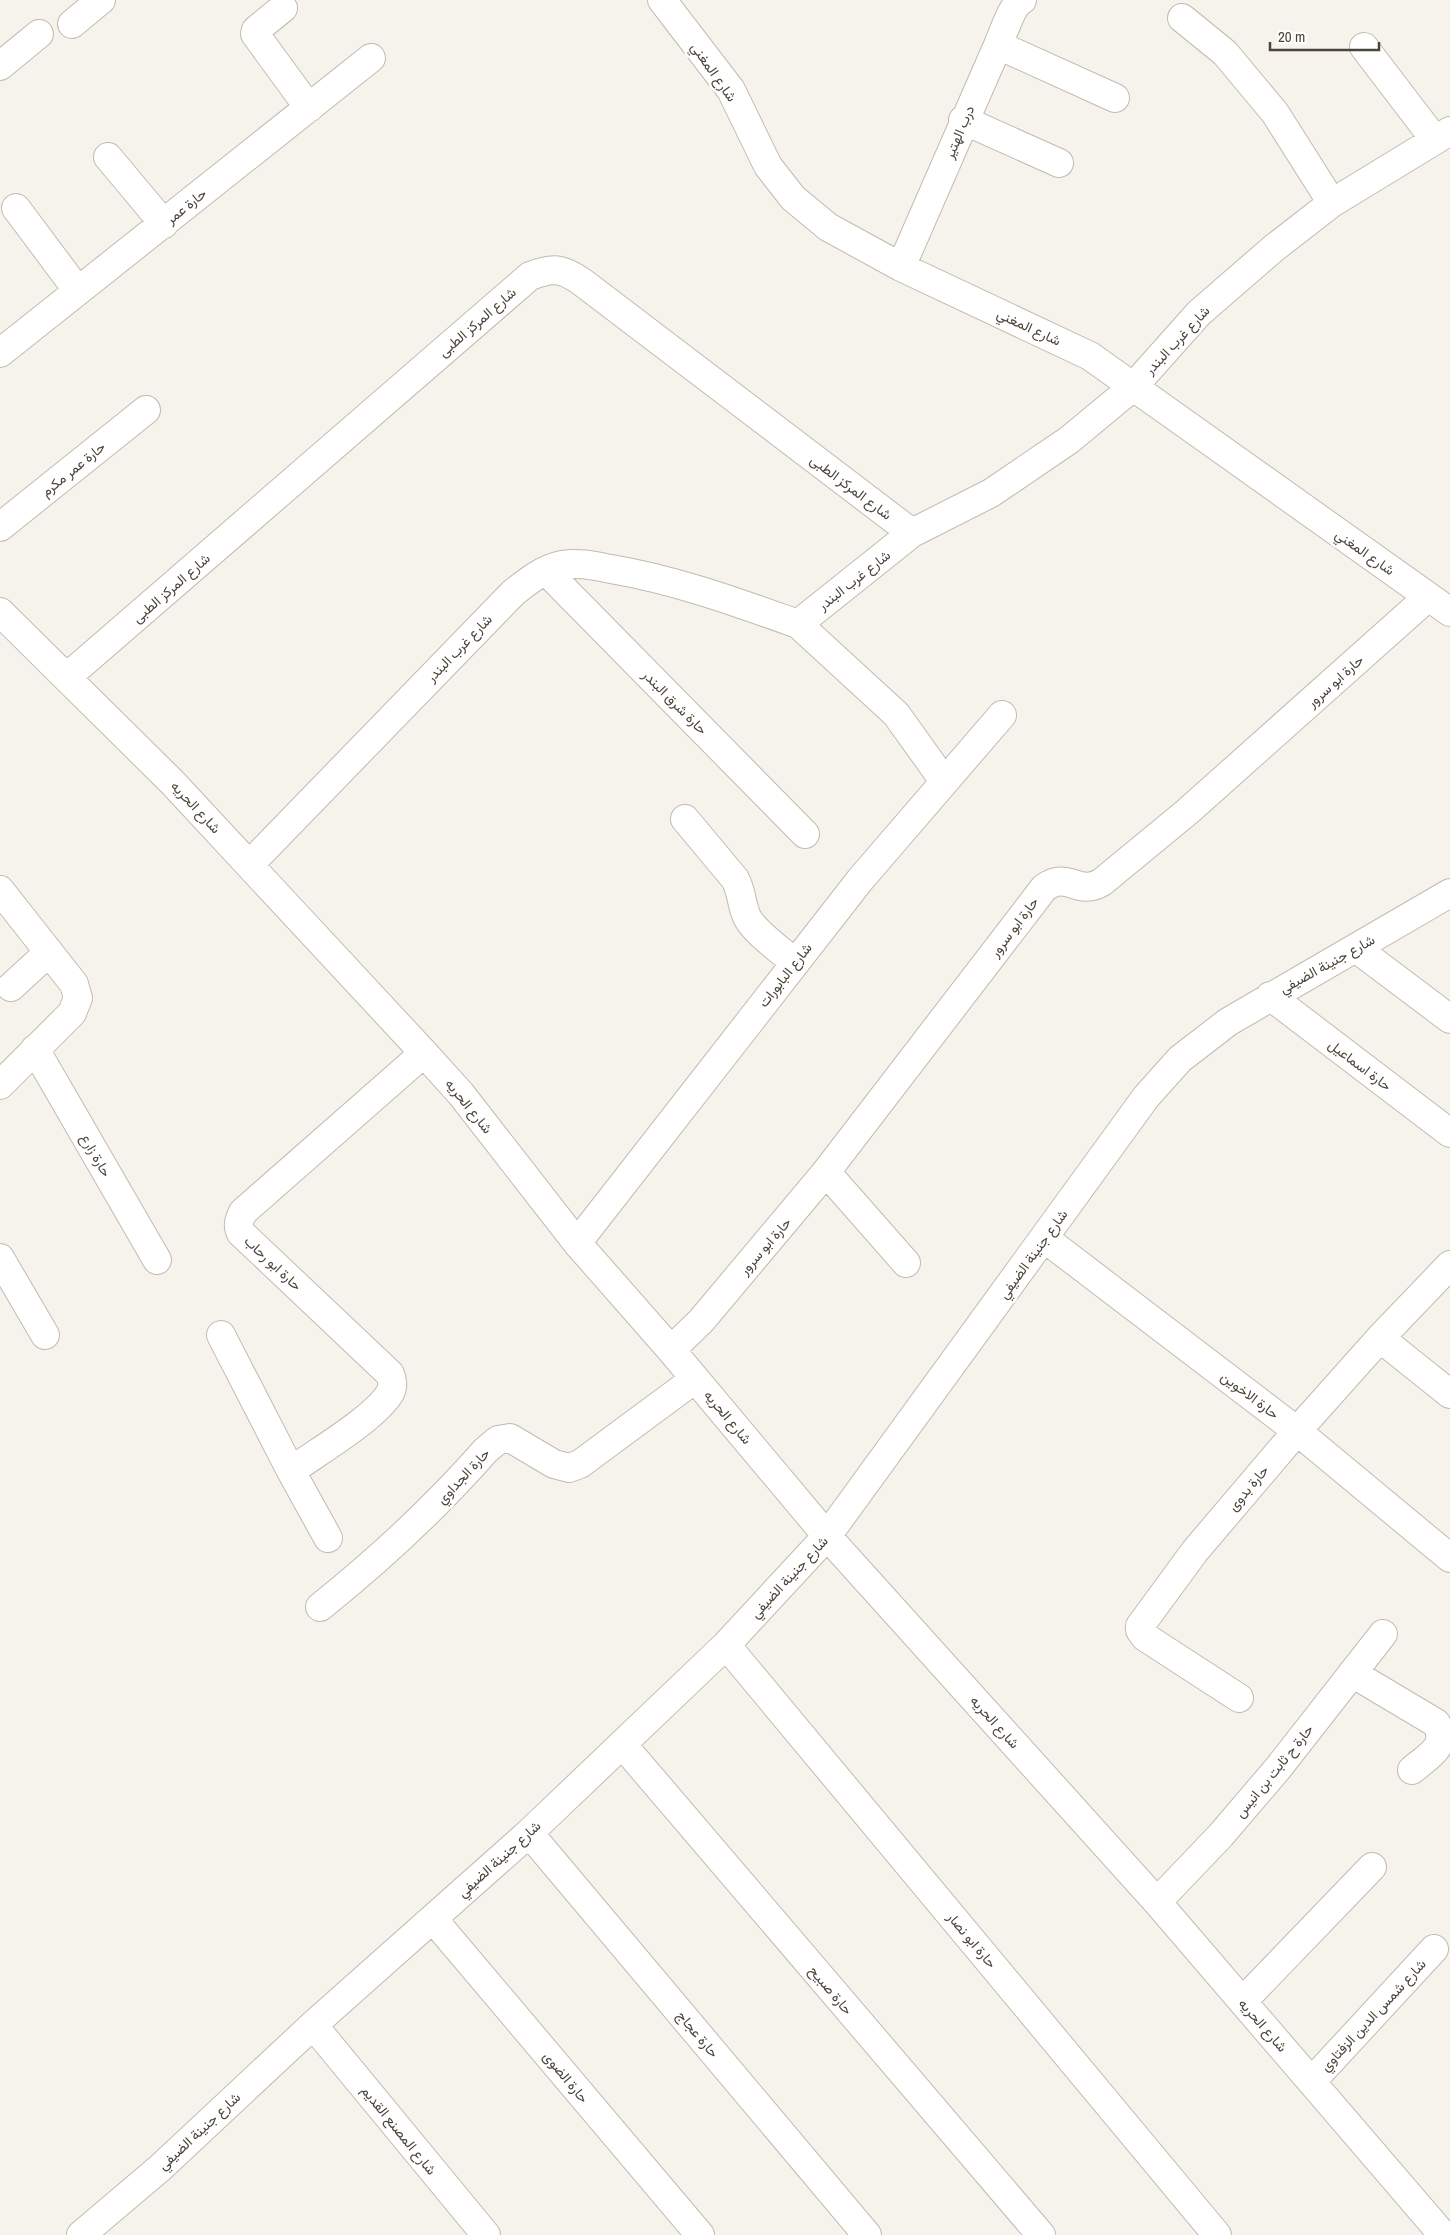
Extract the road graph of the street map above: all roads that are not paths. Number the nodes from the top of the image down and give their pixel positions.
1 (101, 0) edge
2 (662, 0) edge
3 (1022, 0) edge
4 (283, 8) dead end
5 (1182, 18) dead end
6 (72, 24) dead end
7 (39, 34) dead end
8 (998, 45) junction
9 (1364, 47) dead end
10 (371, 58) dead end
11 (0, 66) edge
12 (1115, 98) dead end
13 (309, 108) junction
14 (963, 120) junction
15 (1443, 135) edge
16 (108, 157) dead end
17 (1059, 163) dead end
18 (1332, 203) junction
19 (16, 208) dead end
20 (164, 224) junction
21 (901, 268) junction
22 (78, 291) junction
23 (0, 353) edge
24 (1133, 387) junction
25 (146, 410) dead end
26 (0, 527) edge
27 (912, 533) junction
28 (546, 571) junction
29 (1428, 597) junction
30 (0, 612) edge
31 (1450, 612) edge
32 (798, 624) junction
33 (68, 677) junction
34 (1002, 715) dead end
35 (944, 780) junction
36 (685, 819) dead end
37 (805, 834) dead end
38 (250, 864) junction
39 (1450, 893) edge
40 (4, 904) edge
41 (1357, 949) junction
42 (49, 952) junction
43 (795, 963) junction
44 (11, 987) dead end
45 (1270, 996) junction
46 (1450, 1019) edge
47 (35, 1049) junction
48 (424, 1053) junction
49 (0, 1085) edge
50 (1450, 1133) edge
51 (826, 1172) junction
52 (1044, 1238) junction
53 (577, 1243) junction
54 (0, 1258) edge
55 (157, 1260) dead end
56 (906, 1263) dead end
57 (1450, 1265) edge
58 (221, 1334) dead end
59 (45, 1335) dead end
60 (1380, 1338) junction
61 (671, 1350) junction
62 (695, 1378) junction
63 (1450, 1394) edge
64 (1297, 1431) junction
65 (291, 1471) junction
66 (828, 1536) junction
67 (328, 1538) dead end
68 (1450, 1558) edge
69 (320, 1607) dead end
70 (1383, 1634) dead end
71 (726, 1645) junction
72 (1352, 1673) junction
73 (1239, 1698) dead end
74 (622, 1744) junction
75 (1412, 1770) dead end
76 (529, 1832) junction
77 (1372, 1868) dead end
78 (1157, 1902) junction
79 (432, 1919) junction
80 (1434, 1949) dead end
81 (1243, 2001) junction
82 (313, 2025) junction
83 (1312, 2081) junction
84 (81, 2235) edge
85 (486, 2235) edge
86 (700, 2235) edge
87 (867, 2235) edge
88 (1041, 2235) edge
89 (1217, 2235) edge
90 (1443, 2235) edge

1 - 6 street
2 - 21 street, شارع المغني
3 - 8 street, درب الهتير
4 - 13 street
5 - 18 street
7 - 11 street
8 - 12 street
8 - 14 street, درب الهتير
9 - 15 street
10 - 13 street, حارة عمر
13 - 20 street, حارة عمر
14 - 17 street
14 - 21 street, درب الهتير
15 - 18 street, شارع غرب البندر
16 - 20 street
18 - 24 street, شارع غرب البندر
19 - 22 street
20 - 22 street, حارة عمر
21 - 24 street, شارع المغني
22 - 23 street, حارة عمر
24 - 27 street, شارع غرب البندر
24 - 29 street, شارع المغني
25 - 26 street, حارة عمر مكرم
27 - 32 street, شارع غرب البندر
27 - 33 street, شارع المركز الطبى
28 - 32 street, شارع غرب البندر
28 - 37 street, حارة شرق البندر
28 - 38 street, شارع غرب البندر
29 - 31 street, شارع المغني
29 - 51 street, حارة ابو سرور
30 - 33 street, شارع الحريه
32 - 35 street
33 - 38 street, شارع الحريه
34 - 35 street, شارع البابورات
35 - 43 street, شارع البابورات
36 - 43 street
38 - 48 street, شارع الحريه
39 - 41 street, شارع جنينة الضيفي
40 - 42 street
41 - 45 street, شارع جنينة الضيفي
41 - 46 street
42 - 44 street
42 - 47 street
43 - 53 street, شارع البابورات
45 - 50 street, حارة اسماعيل
45 - 52 street, شارع جنينة الضيفي
47 - 49 street
47 - 55 street, حارة زارع
48 - 53 street, شارع الحريه
48 - 65 street, حارة ابو رحاب
51 - 56 street
51 - 61 street, حارة ابو سرور
52 - 64 street, حارة الاخوين
52 - 66 street, شارع جنينة الضيفي
53 - 61 street, شارع الحريه
54 - 59 street
57 - 60 street, حارة بدوى
58 - 65 street
60 - 63 street
60 - 64 street, حارة بدوى
61 - 62 street, شارع الحريه
62 - 66 street, شارع الحريه
62 - 69 street, حارة الجداوي
64 - 68 street, حارة الاخوين
64 - 73 street, حارة بدوى
65 - 67 street
66 - 71 street, شارع جنينة الضيفي
66 - 78 street, شارع الحريه
70 - 72 street, حارة ح ثابت بن انيس
71 - 74 street, شارع جنينة الضيفي
71 - 89 street, حارة ابو نصار
72 - 75 street
72 - 78 street, حارة ح ثابت بن انيس
74 - 76 street, شارع جنينة الضيفي
74 - 88 street, حارة صبيح
76 - 79 street, شارع جنينة الضيفي
76 - 87 street, حارة عجاج
77 - 81 street
78 - 81 street, شارع الحريه
79 - 82 street, شارع جنينة الضيفي
79 - 86 street, حارة الضوى
80 - 83 street, شارع شمس الدين الزفتاوي
81 - 83 street, شارع الحريه
82 - 84 street, شارع جنينة الضيفي
82 - 85 street, شارع المصنع القديم
83 - 90 street, شارع الحريه

